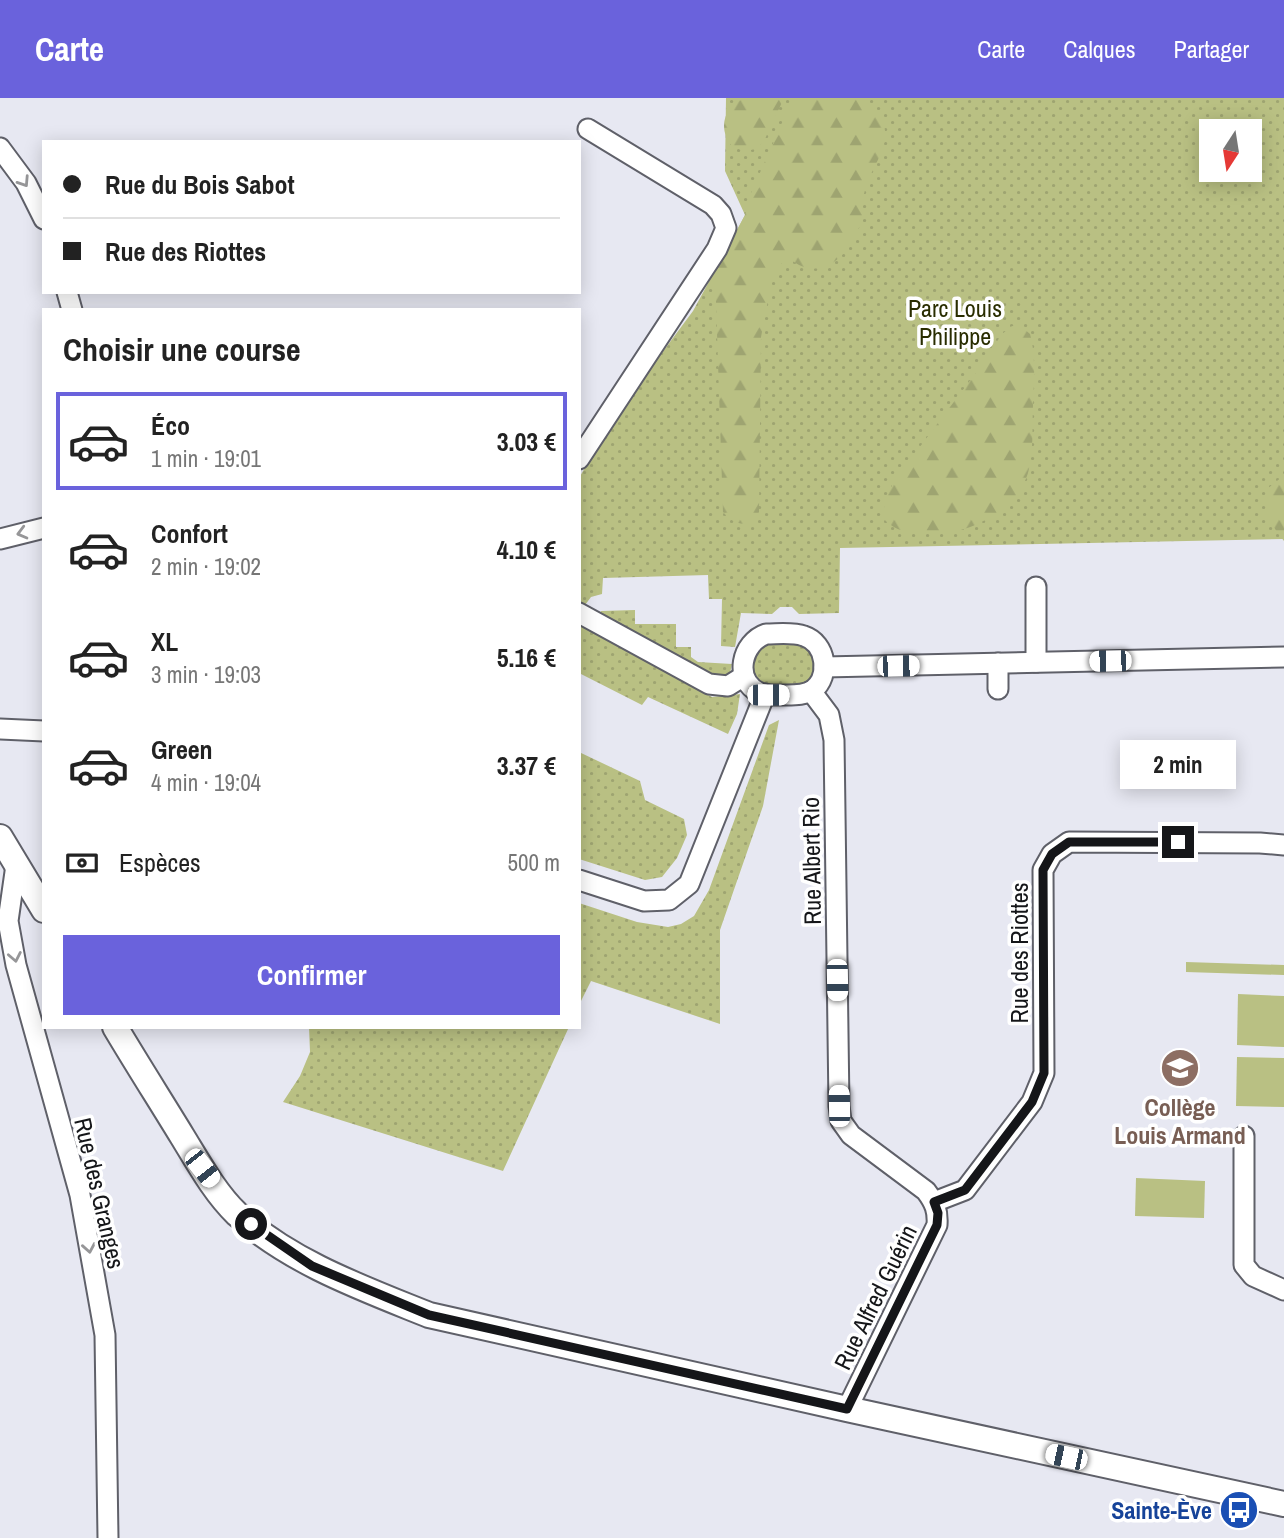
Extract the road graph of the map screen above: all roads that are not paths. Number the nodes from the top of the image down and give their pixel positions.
1 (588, 129) dead end
2 (0, 148) edge
3 (42, 215) edge
4 (581, 456) edge
5 (42, 528) edge
6 (0, 539) edge
7 (1036, 587) dead end
8 (581, 614) edge
9 (1284, 657) edge
10 (1036, 662) junction
11 (998, 663) junction
12 (824, 667) junction
13 (744, 676) junction
14 (998, 689) dead end
15 (811, 691) junction
16 (765, 694) junction
17 (0, 729) edge
18 (42, 731) edge
19 (0, 837) edge
20 (1284, 845) edge
21 (16, 865) junction
22 (581, 881) edge
23 (42, 907) edge
24 (116, 1029) edge
25 (841, 1121) joint
26 (1244, 1136) dead end
27 (934, 1202) junction
28 (1284, 1290) edge
29 (847, 1409) junction
30 (1284, 1504) edge
31 (108, 1538) edge

1 - 4 street
2 -> 3 street
5 -> 6 street
7 - 10 street
8 - 13 street
9 - 10 street
10 - 11 street
11 - 12 street
11 - 14 street
12 - 13 street
12 - 15 street
13 - 16 street
15 - 16 street
15 - 25 street, Rue Albert Rio
16 - 22 street
17 - 18 street
19 - 21 main road
20 - 27 street, Rue des Riottes
21 - 23 main road
21 -> 31 street, Rue des Granges
24 - 29 main road
25 - 27 street, Rue Alfred Guérin
26 - 28 street
27 - 29 street, Rue Alfred Guérin
29 - 30 main road

